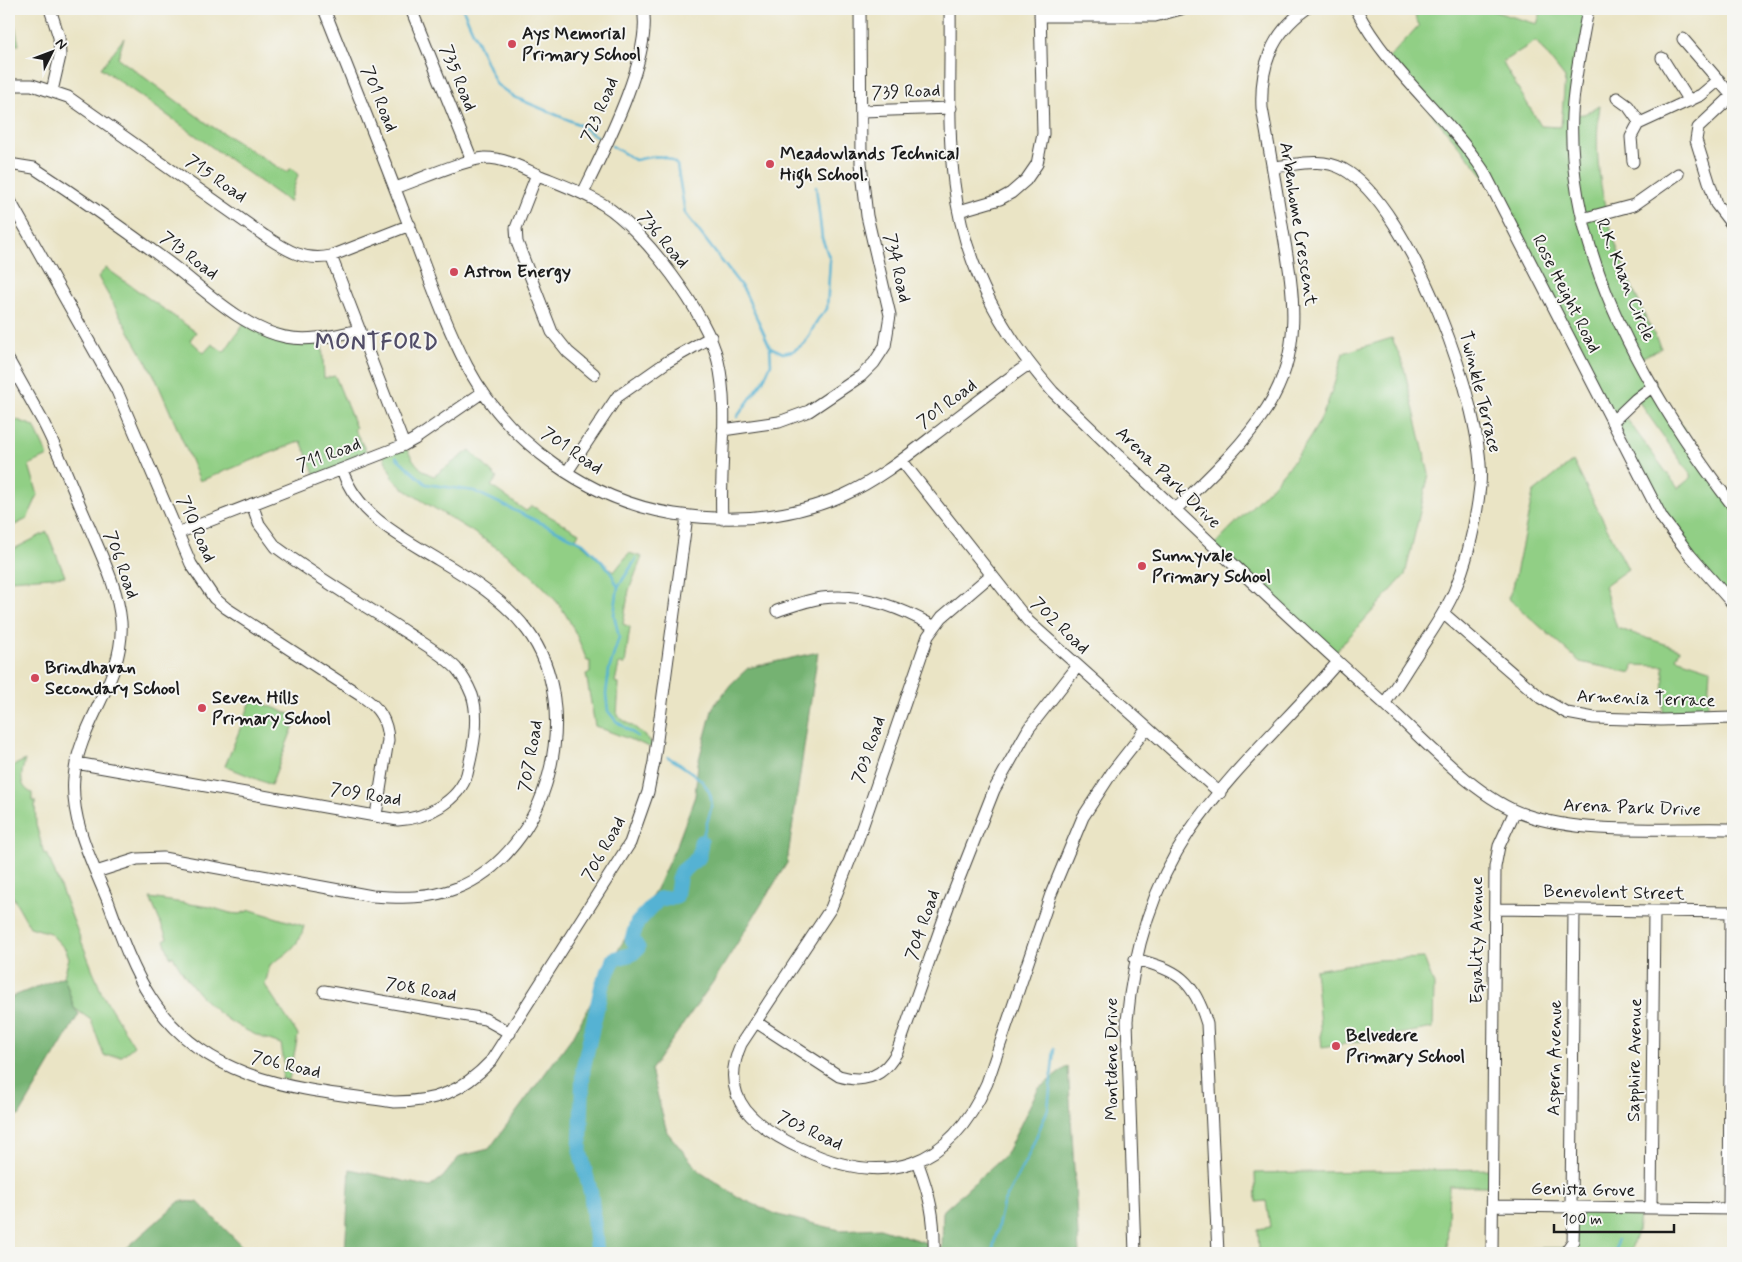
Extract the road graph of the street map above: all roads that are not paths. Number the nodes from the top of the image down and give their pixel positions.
1 (50, 9) edge
2 (324, 9) edge
3 (411, 9) edge
4 (643, 9) edge
5 (860, 9) edge
6 (950, 9) edge
7 (1182, 9) edge
8 (1306, 9) edge
9 (1356, 9) edge
10 (1588, 9) edge
11 (1040, 12) edge
12 (1683, 40) dead end
13 (1662, 58) dead end
14 (1720, 80) junction
15 (9, 85) edge
16 (52, 91) junction
17 (1733, 96) edge
18 (1617, 98) dead end
19 (1689, 101) junction
20 (951, 108) junction
21 (862, 111) junction
22 (1640, 123) junction
23 (472, 160) junction
24 (1633, 162) dead end
25 (9, 164) edge
26 (1273, 167) junction
27 (537, 174) junction
28 (1678, 174) dead end
29 (395, 188) junction
30 (583, 193) junction
31 (9, 199) edge
32 (959, 211) junction
33 (1582, 219) junction
34 (410, 225) junction
35 (1733, 226) edge
36 (331, 256) junction
37 (360, 330) junction
38 (711, 337) junction
39 (9, 362) edge
40 (1029, 364) junction
41 (594, 374) dead end
42 (1653, 386) junction
43 (483, 392) junction
44 (1612, 422) junction
45 (723, 430) junction
46 (404, 444) junction
47 (902, 461) junction
48 (342, 470) junction
49 (567, 472) junction
50 (252, 504) junction
51 (1733, 506) edge
52 (1175, 510) junction
53 (687, 516) junction
54 (722, 519) junction
55 (178, 533) junction
56 (990, 576) junction
57 (1733, 604) edge
58 (777, 610) dead end
59 (1443, 613) junction
60 (933, 626) junction
61 (1337, 663) junction
62 (1077, 667) junction
63 (1384, 704) junction
64 (1733, 718) edge
65 (1146, 729) junction
66 (76, 762) junction
67 (1220, 793) junction
68 (1516, 811) junction
69 (376, 815) junction
70 (1733, 829) edge
71 (96, 872) junction
72 (1495, 909) junction
73 (1574, 910) junction
74 (1654, 911) junction
75 (1732, 912) edge
76 (1135, 959) junction
77 (324, 991) dead end
78 (756, 1022) junction
79 (510, 1033) junction
80 (917, 1161) junction
81 (1493, 1206) junction
82 (1573, 1206) junction
83 (1651, 1208) junction
84 (1731, 1209) edge
85 (934, 1253) edge
86 (1134, 1253) edge
87 (1218, 1253) edge
88 (1492, 1253) edge
89 (1565, 1253) edge

1 - 16 street
2 - 29 street, 701 Road
3 - 23 street, 735 Road
4 - 30 street, 723 Road
5 - 21 street, 734 Road
6 - 20 street, Arena Park Drive
7 - 11 street
8 - 26 street, Arbenhome Crescent
9 - 44 street, Rose Height Road
10 - 33 street, R.K. Khan Circle
11 - 32 street
12 - 14 street
13 - 19 street
14 - 17 street
14 - 19 street
15 - 16 street, 715 Road
16 - 36 street, 715 Road
17 - 35 street
18 - 22 street
19 - 22 street
20 - 21 street, 739 Road
20 - 32 street, Arena Park Drive
21 - 45 street, 734 Road
22 - 24 street
23 - 27 street, 736 Road
23 - 29 street, 736 Road
25 - 37 street, 713 Road
26 - 52 street, Arbenhome Crescent
26 - 59 street, Twinkle Terrace
27 - 30 street, 736 Road
27 - 41 street
28 - 33 street
29 - 34 street, 701 Road
30 - 38 street, 736 Road
31 - 55 street, 710 Road
32 - 40 street, Arena Park Drive
33 - 42 street, R.K. Khan Circle
34 - 36 street, 715 Road
34 - 43 street, 701 Road
36 - 37 street
37 - 46 street
38 - 45 street, 736 Road
38 - 49 street
39 - 66 street, 706 Road
40 - 47 street, 701 Road
40 - 52 street, Arena Park Drive
42 - 44 street
42 - 51 street, R.K. Khan Circle
43 - 46 street, 711 Road
43 - 49 street, 701 Road
44 - 57 street, Rose Height Road
45 - 54 street, 736 Road
46 - 48 street, 711 Road
47 - 54 street, 701 Road
47 - 56 street, 702 Road
48 - 50 street, 711 Road
48 - 71 street, 707 Road
49 - 53 street, 701 Road
50 - 55 street, 711 Road
50 - 69 street, 709 Road
52 - 61 street, Arena Park Drive
53 - 54 street, 701 Road
53 - 79 street, 706 Road
55 - 69 street, 710 Road
56 - 60 street, 703 Road
56 - 62 street, 702 Road
58 - 60 street
59 - 63 street, Twinkle Terrace
59 - 64 street, Armenia Terrace
60 - 78 street, 703 Road
61 - 63 street, Arena Park Drive
61 - 67 street, Montdene Drive
62 - 65 street, 702 Road
62 - 78 street, 704 Road
63 - 68 street, Arena Park Drive
65 - 67 street, 702 Road
65 - 80 street, 703 Road
66 - 69 street, 709 Road
66 - 71 street, 706 Road
67 - 76 street, Montdene Drive
68 - 70 street, Arena Park Drive
68 - 72 street, Equality Avenue
71 - 79 street, 706 Road
72 - 73 street, Benevolent Street
72 - 81 street, Equality Avenue
73 - 74 street, Benevolent Street
73 - 82 street, Aspern Avenue
74 - 75 street, Benevolent Street
74 - 83 street, Sapphire Avenue
75 - 84 street
76 - 86 street, Montdene Drive
76 - 87 street
77 - 79 street, 708 Road
78 - 80 street, 703 Road
80 - 85 street
81 - 82 street, Genista Grove
81 - 88 street, Equality Avenue
82 - 83 street, Genista Grove
82 - 89 street, Aspern Avenue
83 - 84 street, Genista Grove

